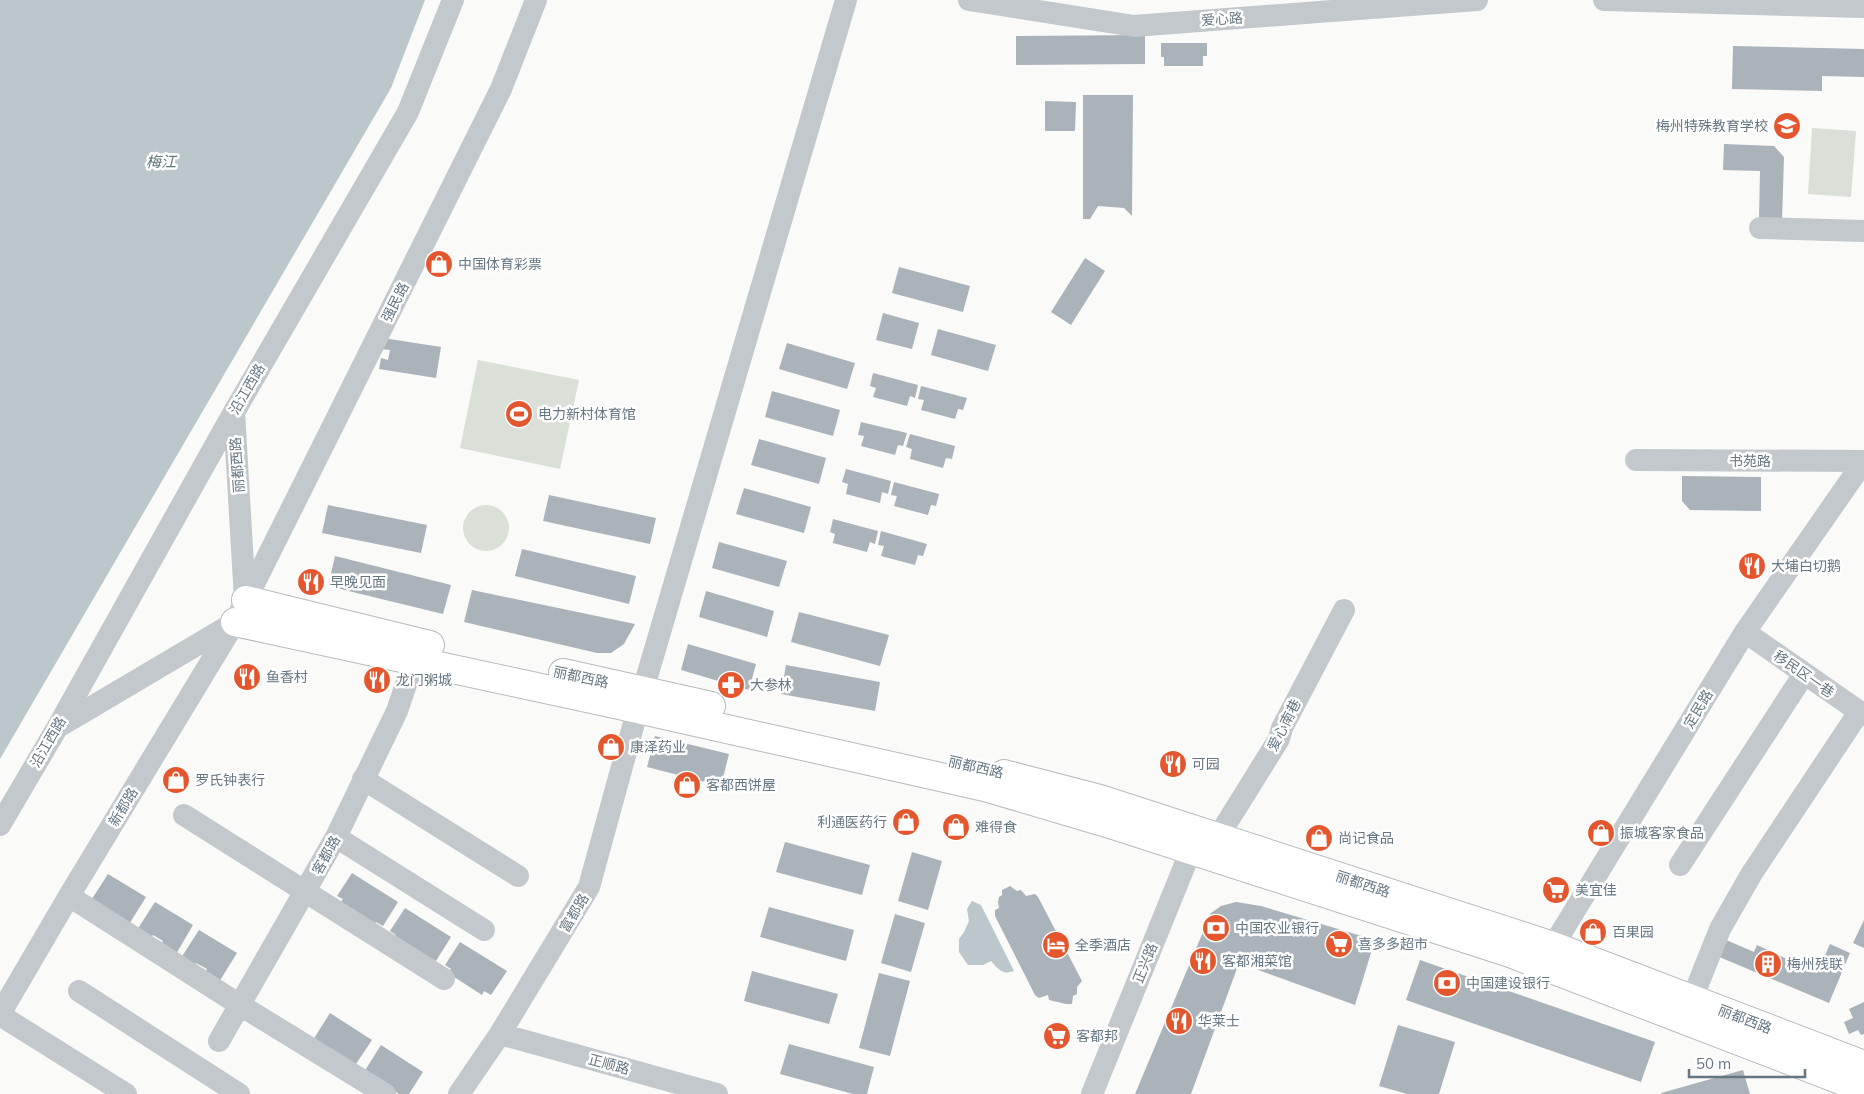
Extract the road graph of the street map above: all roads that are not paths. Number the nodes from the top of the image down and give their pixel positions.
1 (453, 0) edge
2 (536, 0) edge
3 (846, 0) edge
4 (969, 0) edge
5 (1477, 0) edge
6 (1604, 0) edge
7 (1864, 7) edge
8 (1760, 228) dead end
9 (1864, 231) edge
10 (234, 412) junction
11 (1636, 460) dead end
12 (1864, 461) edge
13 (1344, 610) dead end
14 (240, 611) junction
15 (1745, 632) junction
16 (414, 661) junction
17 (1804, 674) junction
18 (641, 700) junction
19 (1861, 714) edge
20 (57, 728) junction
21 (363, 779) junction
22 (184, 815) dead end
23 (0, 825) edge
24 (336, 837) junction
25 (1202, 839) junction
26 (1680, 865) dead end
27 (518, 876) dead end
28 (306, 891) junction
29 (69, 896) junction
30 (484, 930) dead end
31 (1549, 956) junction
32 (444, 979) dead end
33 (79, 991) dead end
34 (1692, 999) junction
35 (240, 1005) junction
36 (0, 1014) edge
37 (500, 1034) junction
38 (219, 1041) dead end
39 (1864, 1065) edge
40 (1864, 1089) edge
41 (126, 1094) edge
42 (238, 1094) edge
43 (385, 1094) edge
44 (459, 1094) edge
45 (717, 1094) edge
46 (1092, 1094) edge

1 - 10 street, 沿江西路
2 - 14 street, 强民路
3 - 18 street, 富都路
4 - 5 street, 爱心路
6 - 7 street
8 - 9 street
10 - 14 street, 丽都西路
10 - 20 street, 沿江西路
11 - 12 street, 书苑路
12 - 15 street, 定民路
13 - 25 street, 爱心南巷
14 - 16 main road, 丽都西路
14 - 18 main road, 丽都西路
14 - 20 street
14 - 29 street, 新都路
15 - 17 street, 移民区一巷
15 - 31 street, 定民路
16 - 18 main road, 丽都西路
16 - 21 street, 客都路
17 - 19 street, 移民区一巷
17 - 26 street
18 - 25 main road, 丽都西路
18 - 37 street, 富都路
19 - 34 street
20 - 23 street, 沿江西路
21 - 24 street, 客都路
21 - 27 street
22 - 28 street
24 - 28 street, 客都路
24 - 30 street
25 - 31 main road, 丽都西路
25 - 46 street, 正兴路
28 - 32 street
28 - 35 street, 客都路
29 - 35 street
29 - 36 street, 新都路
31 - 34 main road, 丽都西路
31 - 40 main road, 丽都西路
33 - 42 street
34 - 39 main road, 丽都西路
35 - 38 street, 客都路
35 - 43 street
36 - 41 street
37 - 44 street, 富都路
37 - 45 street, 正顺路

